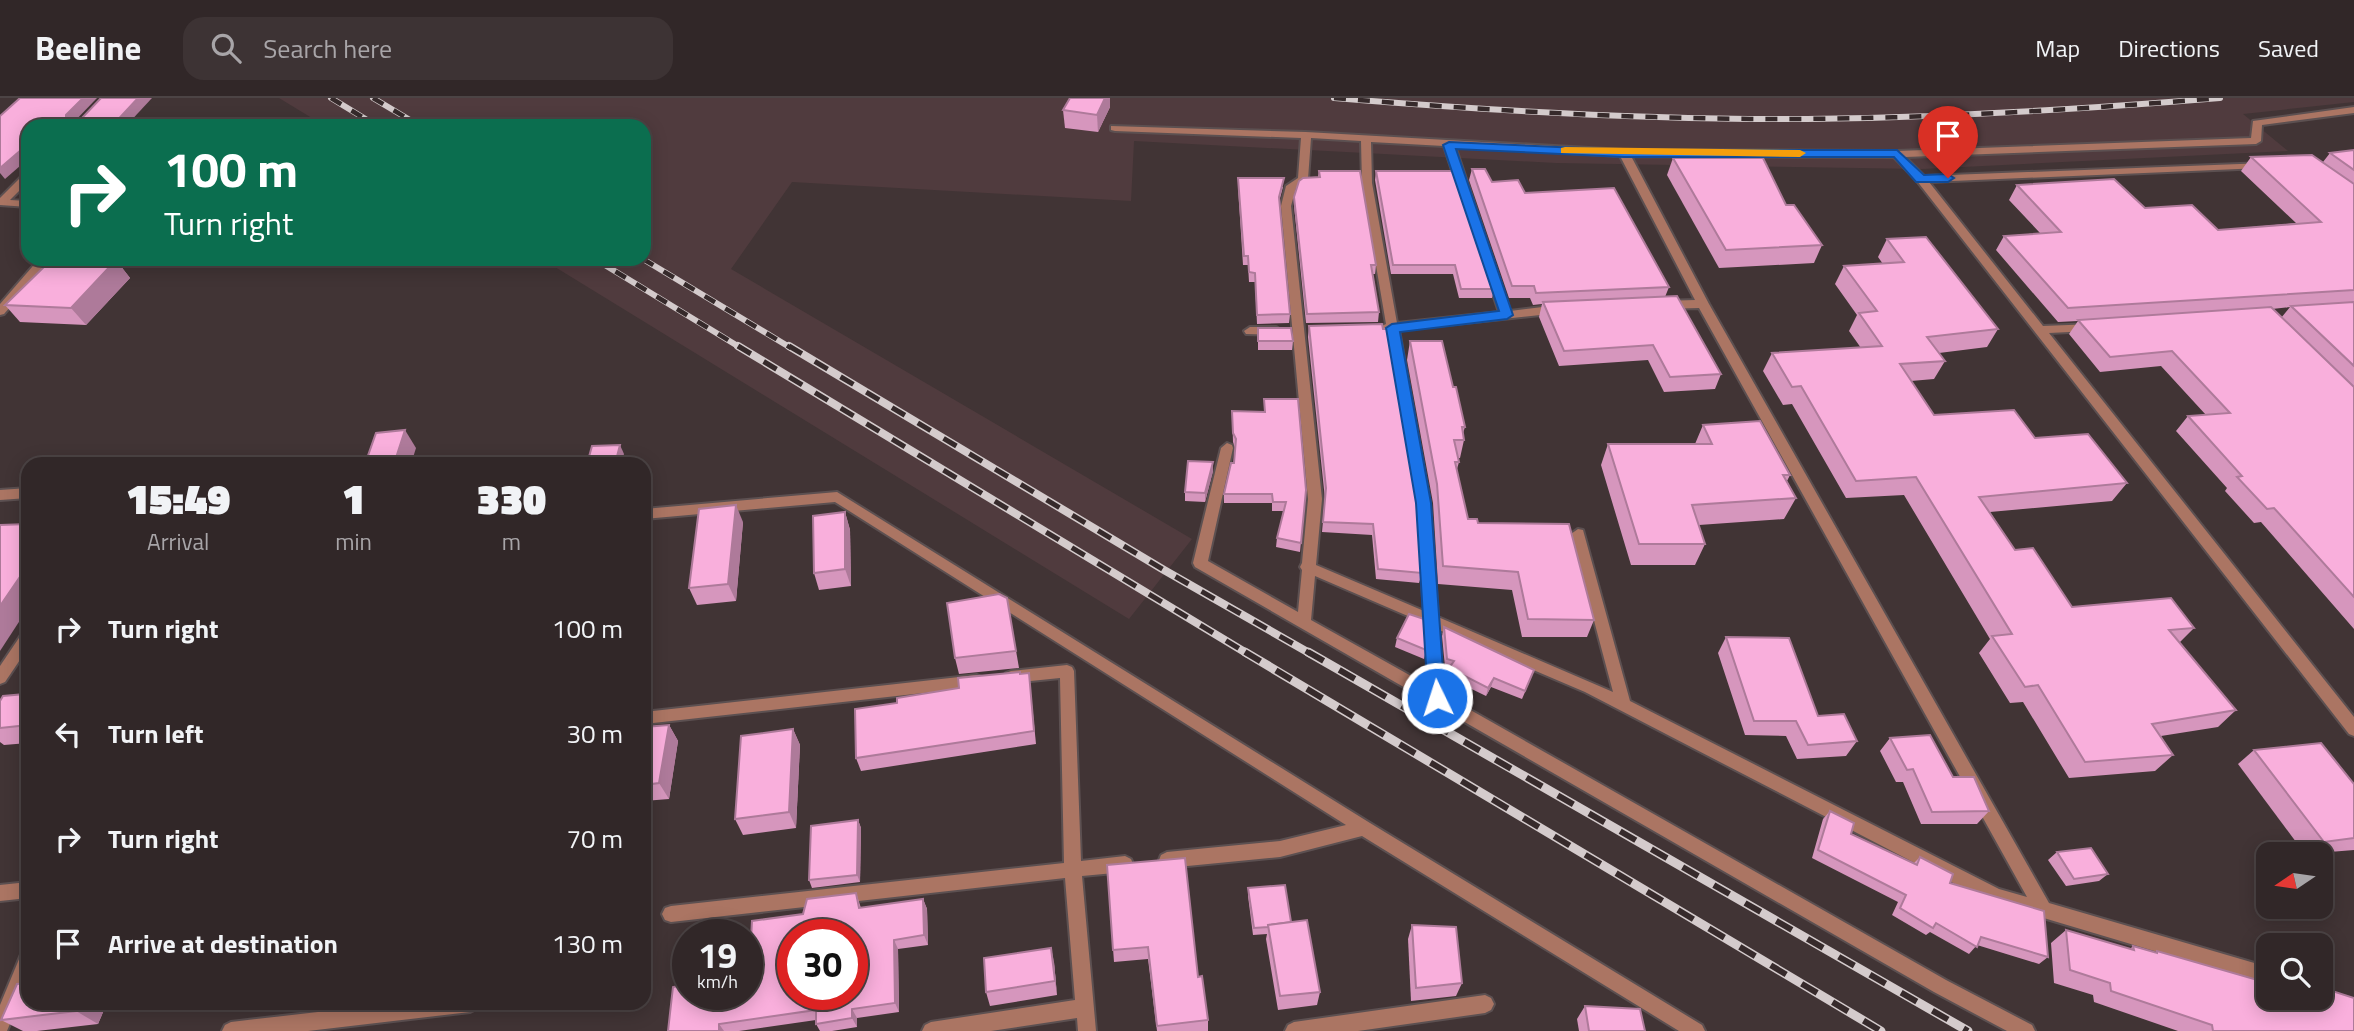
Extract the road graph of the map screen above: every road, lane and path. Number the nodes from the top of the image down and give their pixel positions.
1 (2354, 110) edge
2 (1115, 128) dead end
3 (1306, 135) junction
4 (1366, 141) junction
5 (1449, 145) junction
6 (1624, 153) junction
7 (1897, 154) junction
8 (2277, 164) edge
9 (1921, 179) junction
10 (21, 183) edge
11 (1, 202) edge
12 (21, 203) edge
13 (39, 266) edge
14 (1703, 304) junction
15 (1651, 306) edge
16 (1574, 308) edge
17 (0, 311) edge
18 (1507, 315) junction
19 (2105, 326) edge
20 (1392, 328) junction
21 (1366, 329) edge
22 (1305, 330) junction
23 (2039, 330) junction
24 (1250, 331) dead end
25 (1227, 448) dead end
26 (21, 494) edge
27 (0, 495) edge
28 (651, 513) edge
29 (1578, 534) dead end
30 (1307, 567) junction
31 (1431, 620) junction
32 (1304, 622) junction
33 (21, 646) edge
34 (0, 678) edge
35 (1437, 698) junction
36 (1624, 706) junction
37 (651, 717) edge
38 (2354, 729) edge
39 (1364, 828) junction
40 (1073, 869) junction
41 (21, 891) edge
42 (0, 893) edge
43 (2043, 910) junction
44 (671, 914) dead end
45 (2256, 972) edge
46 (21, 975) edge
47 (1485, 1004) dead end
48 (1084, 1008) junction
49 (410, 1010) edge
50 (0, 1027) edge
51 (231, 1031) edge
52 (931, 1031) edge
53 (1087, 1031) edge
54 (1294, 1031) edge
55 (1696, 1031) edge
56 (2026, 1031) edge

1 - 7 street
2 - 3 street
3 - 4 street
3 - 22 street
4 - 5 street
4 - 20 street
5 - 6 street
5 - 18 street
6 - 7 street
6 - 14 street
7 - 9 street
8 - 9 street
9 - 23 street
10 - 11 street
11 - 12 street
13 - 17 street
14 - 15 street
14 - 43 street
16 - 18 street
18 - 20 street
19 - 23 street
20 - 21 street
20 - 31 street
22 - 24 street
22 - 30 street
23 - 38 street
25 - 32 street
26 - 27 street
28 - 39 street
29 - 36 street
30 - 31 street
30 - 32 street
31 - 35 street
31 - 36 street
32 - 35 street
33 - 34 street
35 - 56 street
36 - 43 street
37 - 40 street
39 - 40 street
39 - 55 street
40 - 44 street
40 - 48 street
41 - 42 street
43 - 45 street
46 - 50 street
47 - 54 street
48 - 52 street
48 - 53 street
49 - 51 street

